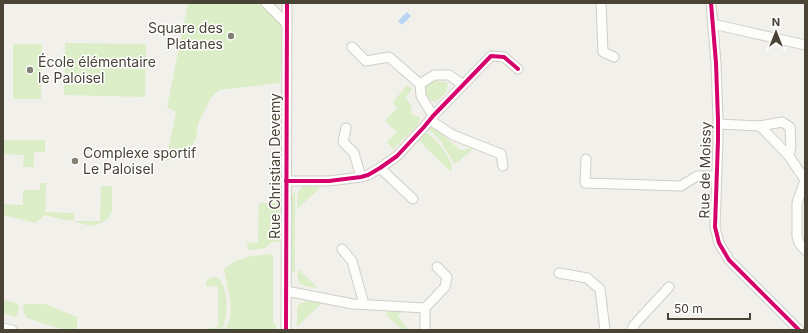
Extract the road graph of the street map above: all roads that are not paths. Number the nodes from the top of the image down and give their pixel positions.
1 (266, 3) edge
2 (287, 3) edge
3 (601, 3) edge
4 (710, 3) edge
5 (287, 24) junction
6 (713, 24) junction
7 (805, 45) edge
8 (352, 47) dead end
9 (614, 57) dead end
10 (518, 69) dead end
11 (420, 84) junction
12 (463, 85) junction
13 (432, 118) junction
14 (718, 124) junction
15 (760, 126) junction
16 (346, 128) dead end
17 (789, 156) junction
18 (586, 159) dead end
19 (503, 166) dead end
20 (380, 168) junction
21 (716, 176) junction
22 (361, 177) junction
23 (805, 180) edge
24 (286, 181) junction
25 (413, 199) dead end
26 (803, 246) edge
27 (342, 249) dead end
28 (436, 267) dead end
29 (559, 274) dead end
30 (669, 287) dead end
31 (286, 291) junction
32 (364, 304) junction
33 (425, 308) junction
34 (3, 328) edge
35 (12, 330) edge
36 (286, 330) edge
37 (425, 330) edge
38 (605, 330) edge
39 (632, 330) edge
40 (799, 330) edge

1 - 5 street
2 - 5 street, Rue Christian Devemy
3 - 9 street
4 - 6 street, Rue de Moissy
5 - 24 street, Rue Christian Devemy
6 - 7 street
6 - 14 street, Rue de Moissy
8 - 11 street
10 - 12 street
11 - 12 street
11 - 13 street
12 - 13 street
13 - 19 street
13 - 20 street
14 - 15 street
14 - 21 street, Rue de Moissy
15 - 17 street
15 - 17 street
16 - 22 street
17 - 23 street
18 - 21 street
20 - 22 street
20 - 25 street
21 - 40 street, Rue de Moissy
22 - 24 street
23 - 26 street
24 - 31 street, Rue Christian Devemy
27 - 32 street
28 - 33 street
29 - 38 street
30 - 39 street
31 - 32 street
31 - 36 street, Rue Christian Devemy
32 - 33 street
33 - 37 street
34 - 35 street

